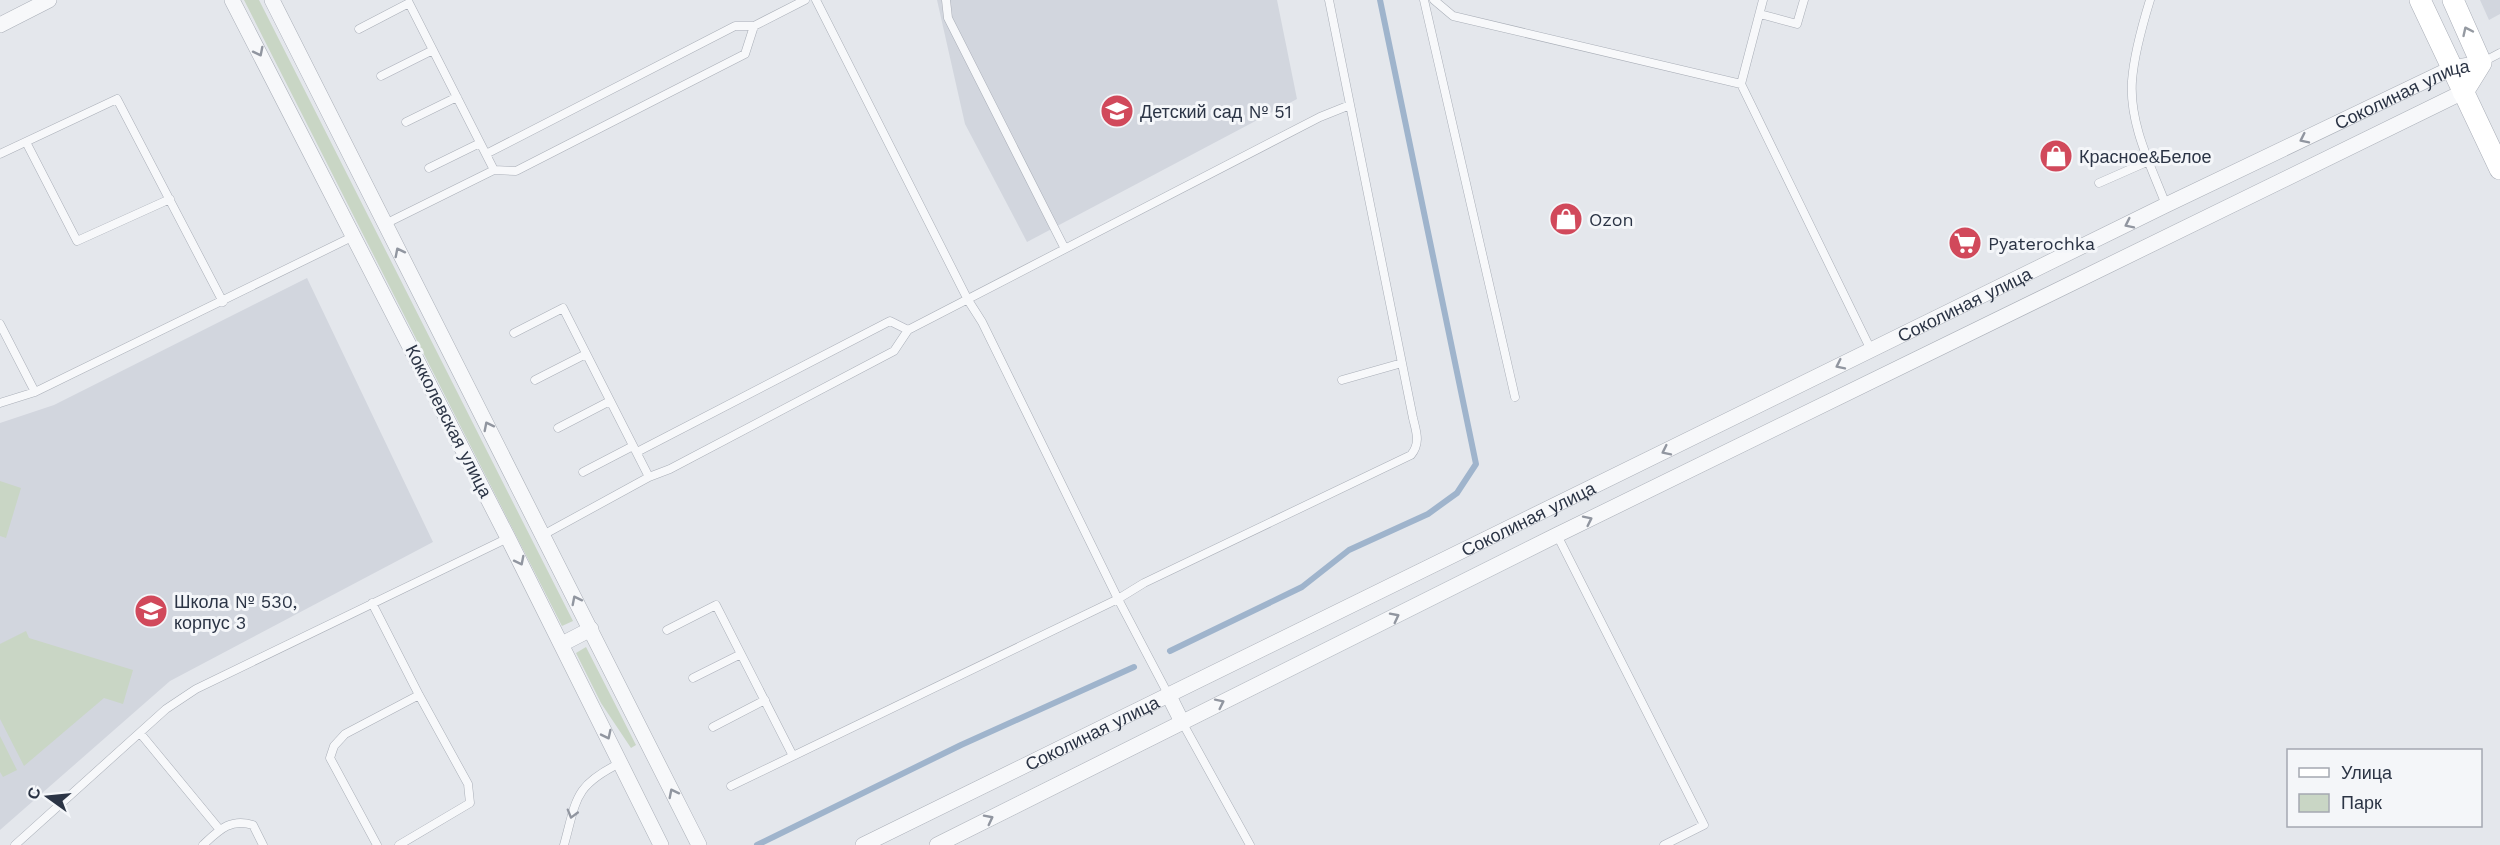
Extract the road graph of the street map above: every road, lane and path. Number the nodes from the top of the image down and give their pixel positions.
1 (49, 0) edge
2 (232, 0) edge
3 (272, 0) edge
4 (805, 0) edge
5 (816, 0) edge
6 (946, 0) edge
7 (1329, 0) edge
8 (1424, 0) edge
9 (1434, 0) edge
10 (1764, 0) edge
11 (1804, 0) edge
12 (2150, 0) edge
13 (2420, 0) edge
14 (2453, 0) edge
15 (1760, 14) junction
16 (0, 25) edge
17 (754, 26) junction
18 (359, 29) dead end
19 (433, 50) junction
20 (2491, 58) edge
21 (2452, 68) junction
22 (381, 76) dead end
23 (1741, 84) junction
24 (2463, 92) junction
25 (457, 97) junction
26 (1350, 105) junction
27 (406, 122) dead end
28 (26, 142) junction
29 (480, 142) junction
30 (0, 154) edge
31 (486, 154) junction
32 (2149, 161) junction
33 (429, 168) dead end
34 (2500, 169) edge
35 (494, 170) junction
36 (2099, 183) dead end
37 (170, 199) junction
38 (2166, 206) junction
39 (385, 224) junction
40 (2179, 230) junction
41 (355, 236) junction
42 (1064, 247) junction
43 (968, 300) junction
44 (223, 302) junction
45 (0, 324) edge
46 (908, 330) junction
47 (514, 333) dead end
48 (1872, 350) junction
49 (586, 354) junction
50 (1402, 363) junction
51 (1884, 375) junction
52 (535, 380) dead end
53 (1342, 380) dead end
54 (35, 392) junction
55 (1515, 397) dead end
56 (610, 400) junction
57 (0, 403) edge
58 (558, 428) dead end
59 (635, 449) junction
60 (583, 471) dead end
61 (649, 477) junction
62 (543, 535) junction
63 (1557, 535) junction
64 (508, 538) junction
65 (1118, 599) junction
66 (372, 603) junction
67 (591, 629) junction
68 (667, 630) dead end
69 (562, 644) junction
70 (741, 654) junction
71 (693, 678) dead end
72 (419, 695) junction
73 (1169, 696) junction
74 (765, 700) junction
75 (1182, 722) junction
76 (713, 727) dead end
77 (140, 733) junction
78 (793, 756) junction
79 (620, 763) junction
80 (731, 786) dead end
81 (220, 830) junction
82 (15, 845) edge
83 (203, 845) edge
84 (263, 845) edge
85 (377, 845) edge
86 (399, 845) edge
87 (564, 845) edge
88 (661, 845) edge
89 (699, 845) edge
90 (863, 845) edge
91 (937, 845) edge
92 (1250, 845) edge
93 (1664, 845) edge

1 - 16 street
2 -> 41 street, Кокколевская улица
3 - 39 street, Кокколевская улица
4 - 17 lane
5 - 43 lane
6 - 42 lane
7 - 26 lane
8 - 55 lane
9 - 23 lane
10 - 15 lane
11 - 15 lane
12 - 32 lane
13 - 21 street
20 -> 14 street
15 - 23 lane
17 - 31 lane
17 - 35 lane
18 - 19 lane
19 - 22 lane
19 - 25 lane
20 - 21 street, Соколиная улица
20 - 24 street, Соколиная улица
21 - 24 street
21 -> 38 street, Соколиная улица
23 - 48 lane
24 - 34 street
24 - 40 street, Соколиная улица
25 - 27 lane
25 - 29 lane
26 - 42 lane
26 - 50 lane
28 - 30 lane
28 - 37 lane
28 - 37 lane
29 - 31 lane
29 - 33 lane
31 - 35 lane
32 - 36 lane
32 - 38 lane
35 - 39 lane
37 - 44 lane
38 - 40 street
38 -> 48 street, Соколиная улица
62 -> 39 street, Кокколевская улица
40 - 51 street, Соколиная улица
41 - 44 lane
41 - 64 street, Кокколевская улица
42 - 43 lane
43 - 46 lane
43 - 65 lane
44 - 54 lane
45 - 54 lane
46 - 59 lane
46 - 61 lane
47 - 49 lane
48 - 51 street
48 -> 73 street, Соколиная улица
49 - 52 lane
49 - 56 lane
50 - 53 lane
50 - 65 lane
63 -> 51 street, Соколиная улица
54 - 57 lane
56 - 58 lane
56 - 59 lane
59 - 60 lane
59 - 61 lane
61 - 62 lane
67 -> 62 street, Кокколевская улица
75 -> 63 street, Соколиная улица
63 - 93 lane
64 - 66 lane
64 -> 69 street, Кокколевская улица
65 - 73 lane
65 - 78 lane
66 - 72 lane
66 - 77 lane
67 - 69 street
89 -> 67 street, Кокколевская улица
68 - 70 lane
69 -> 79 street, Кокколевская улица
70 - 71 lane
70 - 74 lane
72 - 85 lane
72 - 86 lane
73 - 75 street
73 - 90 street, Соколиная улица
74 - 76 lane
74 - 78 lane
91 -> 75 street, Соколиная улица
75 - 92 lane
77 - 81 lane
77 - 82 lane
78 - 80 lane
79 -> 87 lane
79 - 88 street, Кокколевская улица
81 - 83 lane
81 - 84 lane

